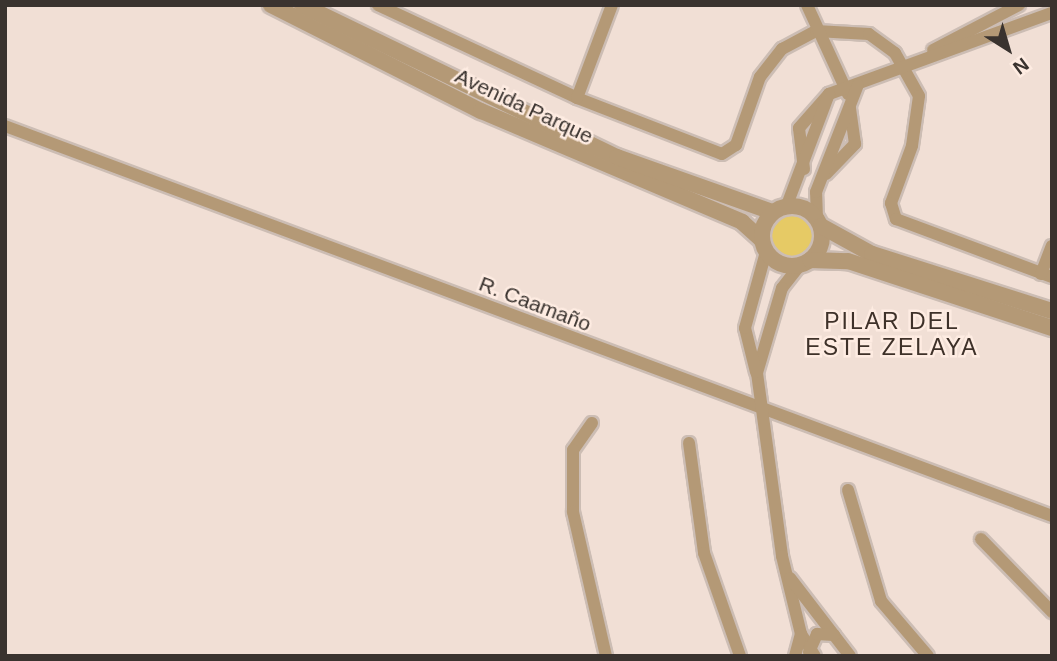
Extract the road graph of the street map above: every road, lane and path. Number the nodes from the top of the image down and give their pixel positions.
1 (271, 5) edge
2 (302, 5) edge
3 (378, 5) edge
4 (612, 5) edge
5 (805, 5) edge
6 (1020, 5) edge
7 (1052, 13) edge
8 (816, 31) junction
9 (905, 67) junction
10 (858, 85) junction
11 (844, 88) junction
12 (829, 94) junction
13 (577, 98) junction
14 (851, 103) junction
15 (5, 126) edge
16 (812, 149) junction
17 (831, 156) junction
18 (804, 169) junction
19 (822, 177) junction
20 (799, 186) junction
21 (816, 192) junction
22 (788, 205) junction
23 (772, 212) junction
24 (819, 222) junction
25 (764, 245) junction
26 (1052, 247) edge
27 (805, 262) junction
28 (1046, 275) edge
29 (753, 303) junction
30 (1052, 311) edge
31 (773, 313) junction
32 (1052, 328) edge
33 (757, 373) junction
34 (762, 412) junction
35 (592, 423) dead end
36 (689, 443) dead end
37 (848, 490) dead end
38 (1052, 516) edge
39 (981, 539) dead end
40 (786, 572) junction
41 (1052, 612) edge
42 (801, 634) junction
43 (834, 635) junction
44 (811, 654) edge
45 (850, 655) edge
46 (606, 656) edge
47 (740, 656) edge
48 (795, 656) edge
49 (928, 656) edge

1 - 25 street, Avenida Parque
2 - 23 street, Avenida Parque
3 - 13 street
4 - 13 street
5 - 8 street
6 - 9 street
7 - 9 street
8 - 9 street
8 - 11 street
8 - 13 street
9 - 10 street
9 - 28 street
10 - 11 street
10 - 14 street
11 - 12 street
11 - 14 street
12 - 16 street
12 - 18 street
14 - 17 street
14 - 19 street
15 - 34 street, R. Caamaño
16 - 17 street
16 - 18 street
17 - 19 street
18 - 20 street
19 - 21 street
20 - 21 street
20 - 22 street
21 - 24 street
22 - 23 street
22 - 24 street
23 - 25 street
24 - 27 street
24 - 30 street
25 - 27 street
25 - 29 street
26 - 28 street
27 - 31 street
27 - 32 street
29 - 31 street
29 - 33 street
31 - 33 street
33 - 34 street
34 - 38 street, R. Caamaño
34 - 40 street
35 - 46 street
36 - 47 street
37 - 49 street
39 - 41 street
40 - 42 street
40 - 43 street
42 - 44 street
42 - 48 street
43 - 44 street
43 - 45 street

